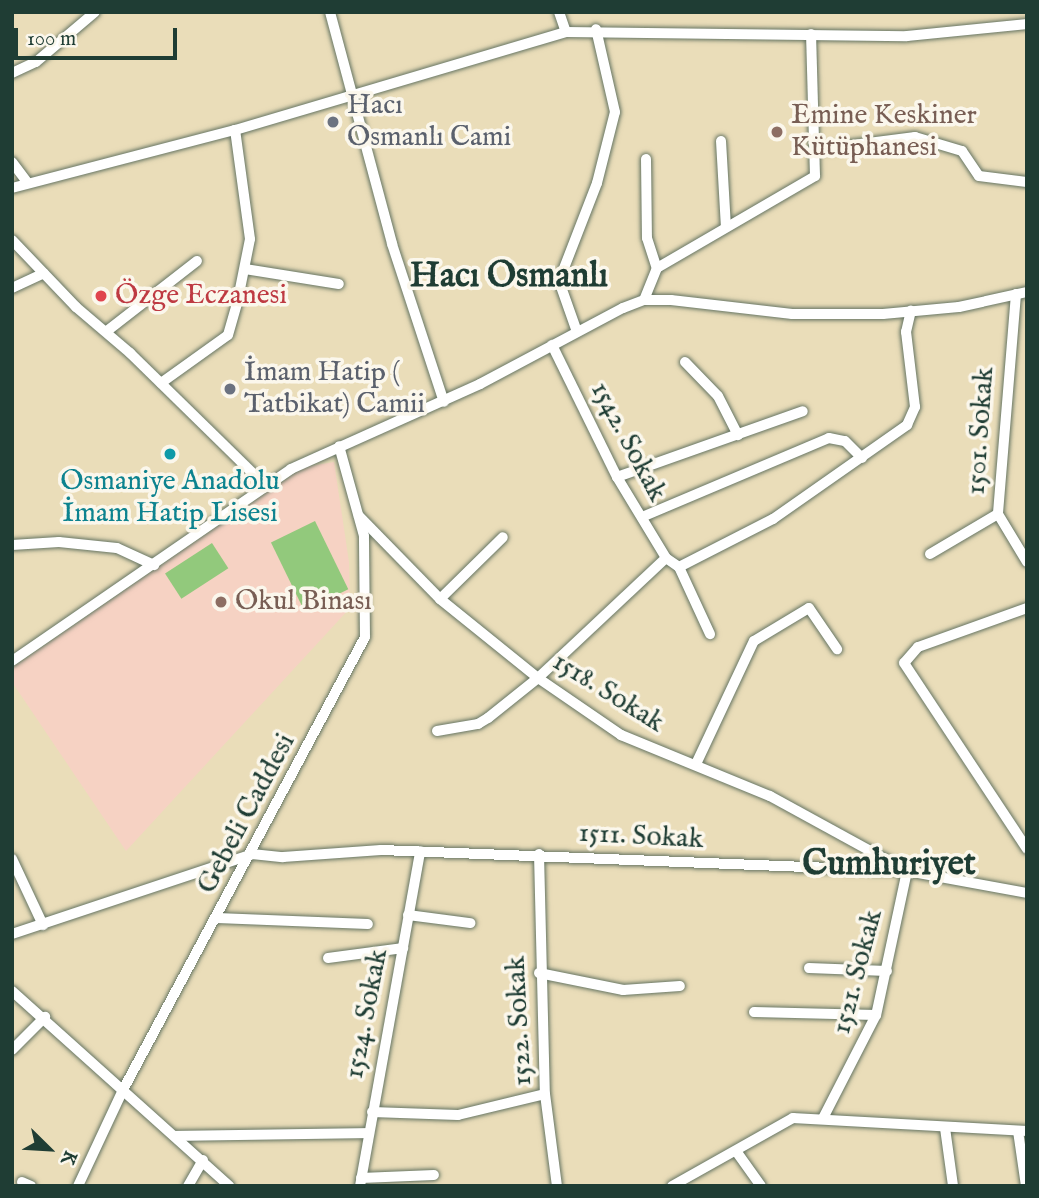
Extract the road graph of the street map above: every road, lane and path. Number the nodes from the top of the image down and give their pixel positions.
1 (330, 12) edge
2 (559, 12) edge
3 (92, 14) edge
4 (1027, 24) edge
5 (596, 29) junction
6 (566, 32) junction
7 (811, 34) junction
8 (12, 60) edge
9 (16, 71) edge
10 (349, 94) junction
11 (235, 130) junction
12 (721, 141) dead end
13 (814, 150) junction
14 (646, 159) dead end
15 (12, 162) edge
16 (27, 182) junction
17 (1027, 182) edge
18 (12, 188) edge
19 (726, 227) junction
20 (12, 240) edge
21 (197, 261) dead end
22 (657, 268) junction
23 (245, 270) junction
24 (44, 273) junction
25 (339, 284) dead end
26 (12, 288) edge
27 (1021, 293) edge
28 (644, 300) junction
29 (911, 311) junction
30 (576, 329) junction
31 (107, 331) junction
32 (552, 345) junction
33 (685, 362) dead end
34 (161, 383) junction
35 (444, 402) junction
36 (803, 411) dead end
37 (738, 435) junction
38 (339, 446) junction
39 (862, 458) junction
40 (617, 477) junction
41 (266, 486) junction
42 (998, 514) junction
43 (359, 516) junction
44 (642, 517) junction
45 (503, 537) dead end
46 (12, 545) edge
47 (1024, 546) edge
48 (930, 554) dead end
49 (666, 558) junction
50 (1027, 562) edge
51 (154, 565) junction
52 (679, 566) junction
53 (440, 599) junction
54 (1027, 608) edge
55 (710, 634) dead end
56 (837, 649) dead end
57 (12, 661) edge
58 (538, 678) junction
59 (437, 731) dead end
60 (696, 764) junction
61 (1027, 849) edge
62 (420, 851) junction
63 (251, 854) junction
64 (538, 854) junction
65 (12, 859) edge
66 (907, 871) junction
67 (1027, 893) edge
68 (408, 915) junction
69 (217, 918) junction
70 (470, 923) dead end
71 (368, 924) dead end
72 (43, 925) junction
73 (12, 934) edge
74 (402, 948) junction
75 (328, 958) dead end
76 (809, 968) dead end
77 (887, 971) junction
78 (539, 973) junction
79 (680, 986) dead end
80 (12, 990) edge
81 (754, 1013) dead end
82 (876, 1015) junction
83 (46, 1017) junction
84 (12, 1050) edge
85 (124, 1088) junction
86 (545, 1094) junction
87 (372, 1112) junction
88 (824, 1118) junction
89 (945, 1128) junction
90 (1022, 1131) edge
91 (368, 1133) junction
92 (176, 1136) junction
93 (736, 1151) junction
94 (203, 1160) junction
95 (435, 1175) dead end
96 (360, 1182) edge
97 (78, 1186) edge
98 (188, 1186) edge
99 (229, 1186) edge
100 (557, 1186) edge
101 (672, 1186) edge
102 (761, 1186) edge
103 (953, 1186) edge
104 (1026, 1186) edge

1 - 10 street
2 - 6 street
3 - 9 street
4 - 7 street
5 - 6 street
5 - 7 street
5 - 30 street
6 - 10 street
7 - 13 street
8 - 9 street
10 - 11 street
10 - 35 street
11 - 16 street
11 - 23 street
12 - 19 street
13 - 17 street
13 - 19 street
14 - 22 street
15 - 16 street
16 - 18 street
19 - 22 street
20 - 24 street
21 - 31 street
22 - 28 street
23 - 25 street
23 - 34 street
24 - 26 street
24 - 31 street
27 - 29 street
27 - 42 street, 1501. Sokak
28 - 29 street
28 - 30 street
29 - 39 street
30 - 32 street
31 - 34 street
32 - 35 street
32 - 40 street, 1542. Sokak
33 - 37 street
34 - 41 street
35 - 38 street
36 - 37 street
37 - 40 street
38 - 41 street
38 - 43 street, Gebeli Caddesi
39 - 44 street
39 - 52 street
40 - 44 street, 1542. Sokak
41 - 51 street
42 - 47 street, 1501. Sokak
42 - 48 street
43 - 53 street, 1518. Sokak
43 - 63 street, Gebeli Caddesi
44 - 49 street, 1542. Sokak
45 - 53 street
46 - 51 street
47 - 50 street, 1501. Sokak
49 - 52 street
49 - 58 street
51 - 57 street
52 - 55 street
53 - 58 street, 1518. Sokak
54 - 61 street
56 - 60 street
58 - 59 street
58 - 60 street, 1518. Sokak
60 - 66 street, 1518. Sokak
62 - 63 street, 1511. Sokak
62 - 64 street, 1511. Sokak
62 - 68 street, 1524. Sokak
63 - 69 street, Gebeli Caddesi
63 - 72 street
64 - 66 street, 1511. Sokak
64 - 78 street, 1522. Sokak
65 - 72 street
66 - 67 street, 1511. Sokak
66 - 77 street, 1521. Sokak
68 - 70 street
68 - 74 street, 1524. Sokak
69 - 71 street
69 - 85 street, Gebeli Caddesi
72 - 73 street
74 - 75 street
74 - 87 street, 1524. Sokak
76 - 77 street
77 - 82 street, 1521. Sokak
78 - 79 street
78 - 86 street, 1522. Sokak
80 - 83 street
81 - 82 street
82 - 88 street, 1521. Sokak
83 - 84 street
83 - 85 street
85 - 92 street
85 - 97 street, Gebeli Caddesi
86 - 87 street
86 - 100 street, 1522. Sokak
87 - 91 street, 1524. Sokak
88 - 89 street
88 - 93 street
89 - 90 street
89 - 103 street
90 - 104 street
91 - 92 street
91 - 96 street, 1524. Sokak
92 - 94 street
93 - 101 street
93 - 102 street
94 - 98 street
94 - 99 street
95 - 96 street

